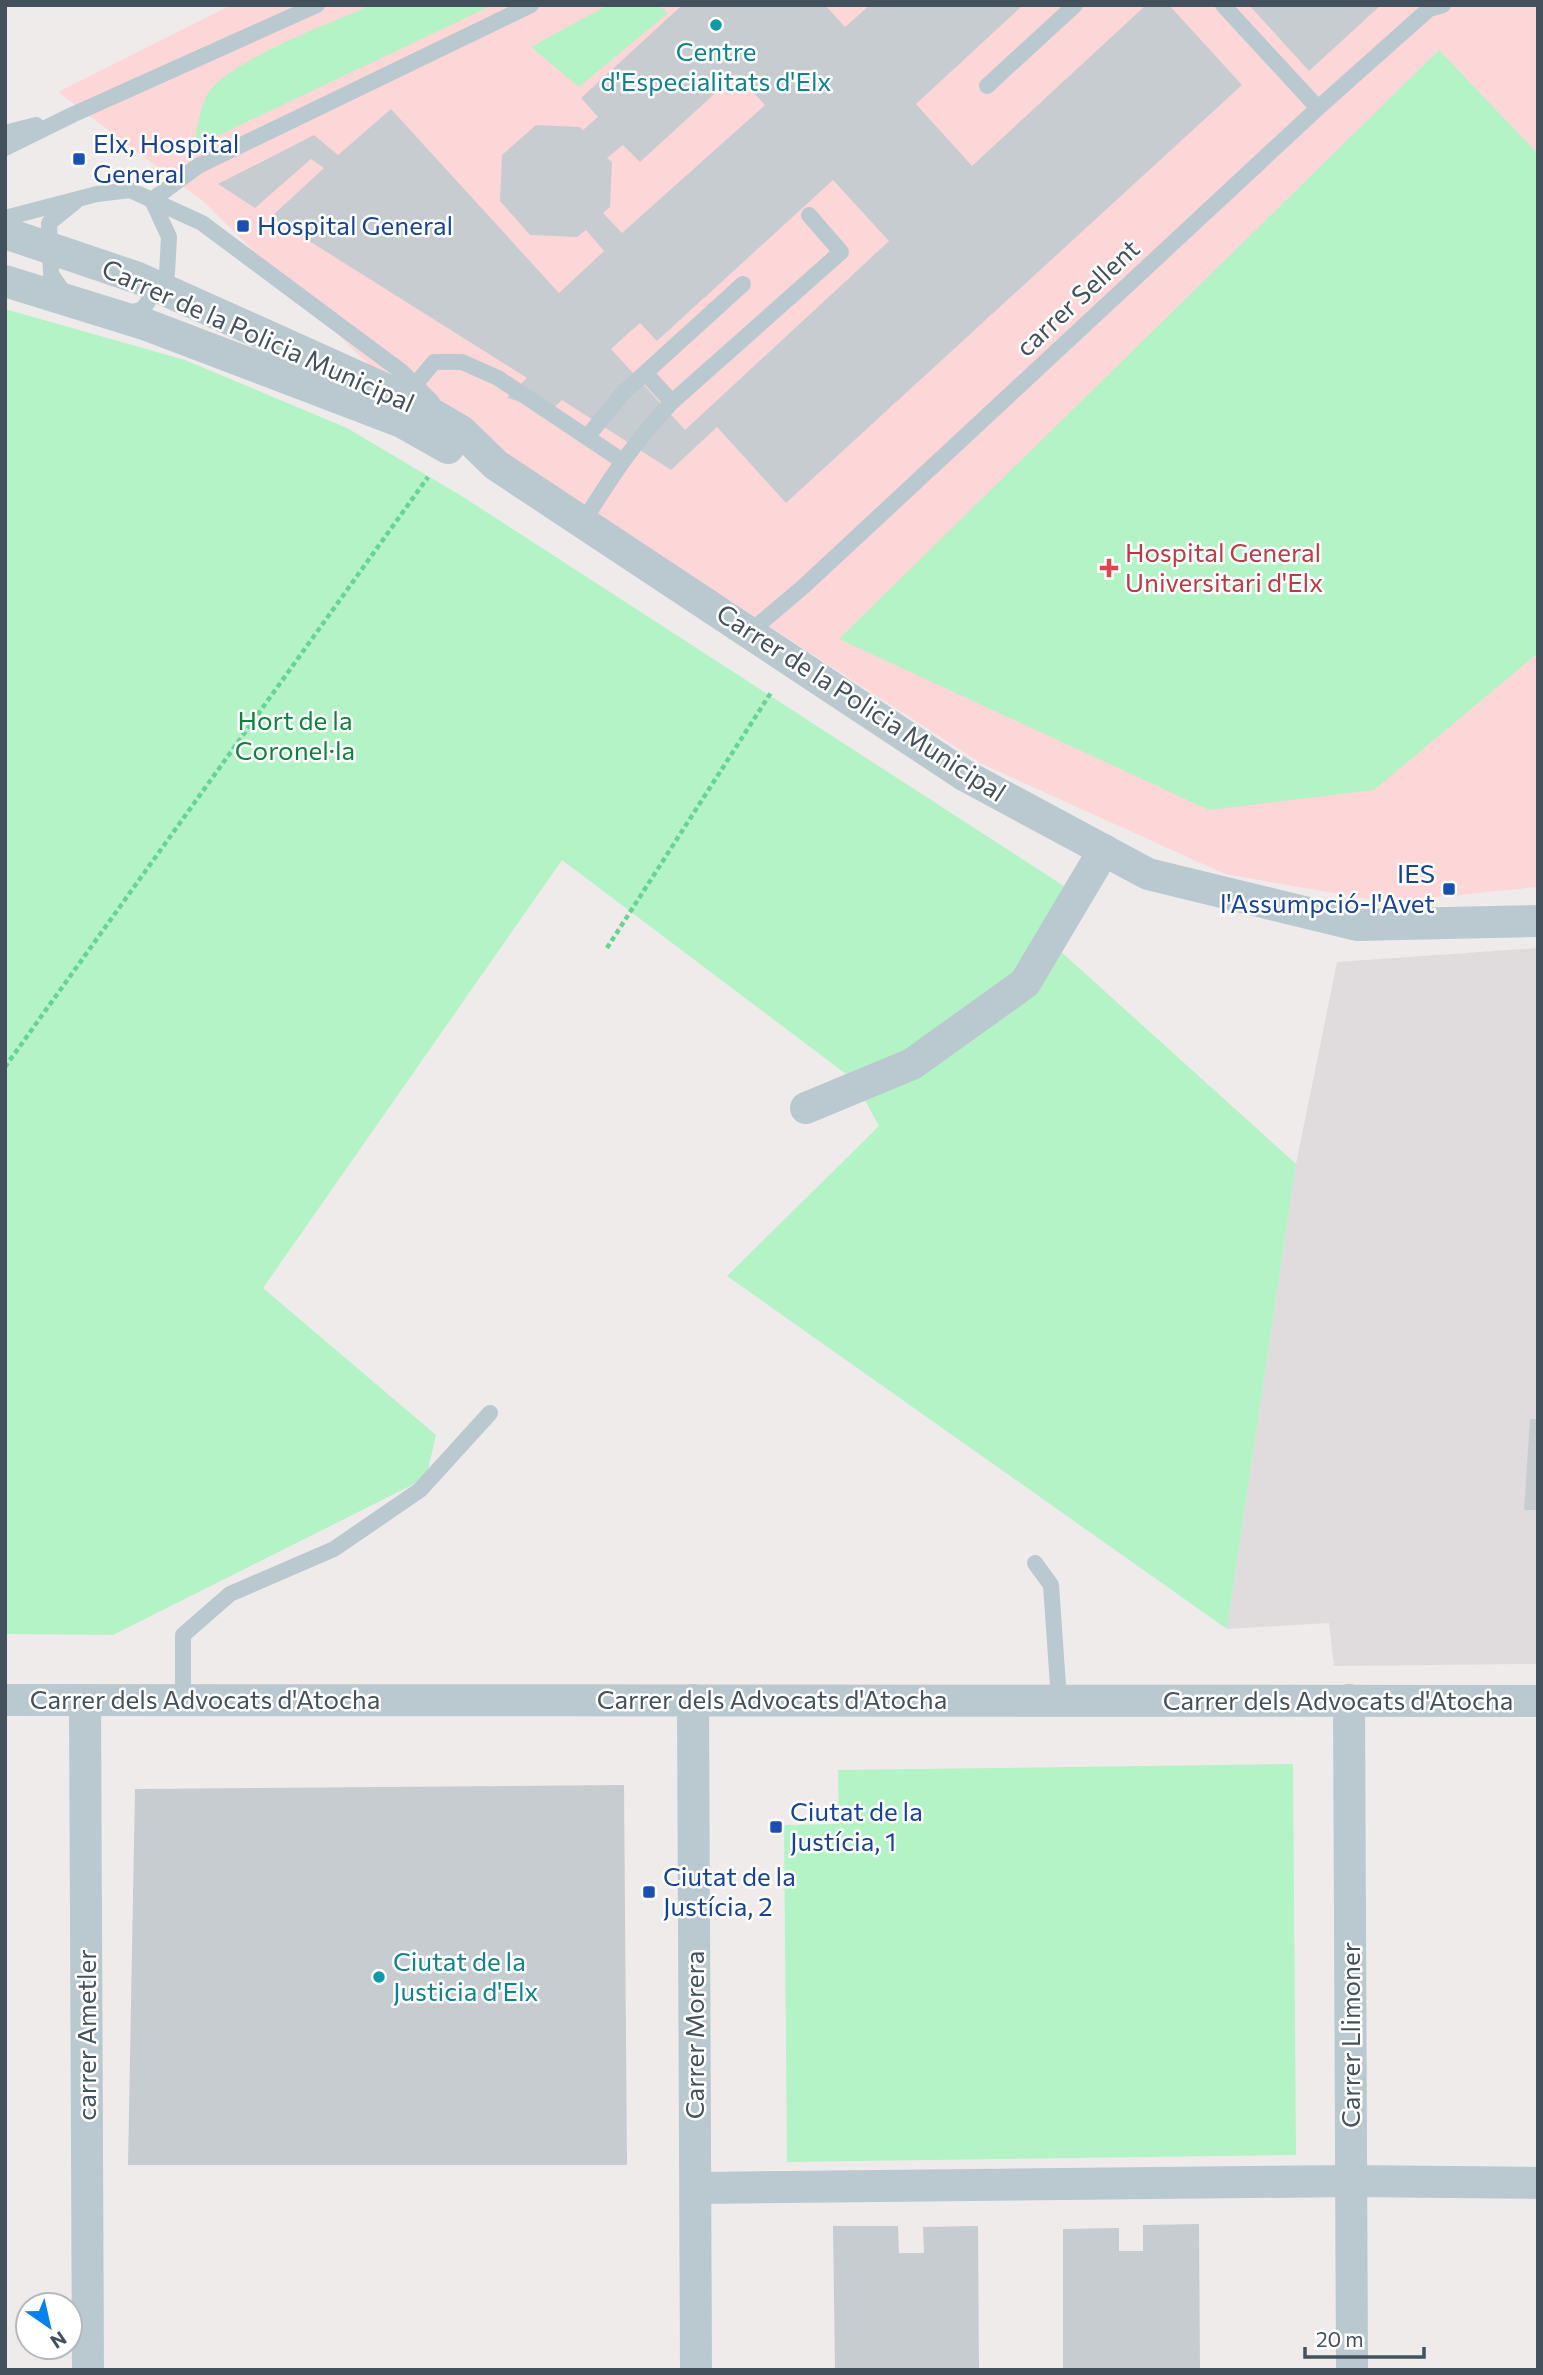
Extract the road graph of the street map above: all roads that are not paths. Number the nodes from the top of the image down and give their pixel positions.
1 (317, 5) edge
2 (531, 5) edge
3 (1075, 5) edge
4 (1223, 5) edge
5 (1443, 5) edge
6 (987, 86) dead end
7 (1318, 108) junction
8 (72, 114) junction
9 (5, 133) edge
10 (5, 148) edge
11 (80, 198) junction
12 (152, 200) junction
13 (809, 215) dead end
14 (5, 218) edge
15 (5, 233) edge
16 (51, 248) junction
17 (5, 281) edge
18 (743, 284) dead end
19 (158, 287) junction
20 (69, 301) junction
21 (118, 317) junction
22 (646, 374) junction
23 (410, 392) junction
24 (672, 402) junction
25 (587, 437) junction
26 (455, 440) junction
27 (621, 460) junction
28 (583, 522) junction
29 (750, 632) junction
30 (1104, 850) junction
31 (1538, 922) edge
32 (806, 1108) dead end
33 (490, 1413) dead end
34 (1035, 1563) dead end
35 (5, 1700) edge
36 (85, 1700) junction
37 (693, 1700) junction
38 (1059, 1700) junction
39 (1349, 1700) junction
40 (183, 1701) junction
41 (1538, 1701) edge
42 (1352, 2180) junction
43 (1538, 2183) edge
44 (695, 2188) junction
45 (88, 2370) edge
46 (696, 2370) edge
47 (1352, 2370) edge

1 - 8 lane
2 - 12 lane
3 - 6 lane
4 - 7 lane
5 - 7 lane, carrer Sellent
7 - 29 lane, carrer Sellent
8 - 9 lane
8 - 10 lane
11 - 12 lane
11 - 14 lane
11 - 16 lane
12 - 19 lane
12 - 23 lane
13 - 24 lane
15 - 16 street, Carrer de la Policia Municipal
16 - 19 street, Carrer de la Policia Municipal
16 - 20 lane
17 - 20 street, Carrer de la Policia Municipal
18 - 22 lane
19 - 21 lane
19 - 23 street, Carrer de la Policia Municipal
20 - 21 street, Carrer de la Policia Municipal
21 - 26 street, Carrer de la Policia Municipal
22 - 24 lane
22 - 25 lane
23 - 25 lane
23 - 26 street, Carrer de la Policia Municipal
24 - 27 lane
25 - 27 lane
26 - 28 street, Carrer de la Policia Municipal
27 - 28 lane
28 - 29 street, Carrer de la Policia Municipal
29 - 30 street, Carrer de la Policia Municipal
30 - 31 street, Carrer de la Policia Municipal
30 - 32 street
33 - 40 lane
34 - 38 lane
35 - 36 street, Carrer dels Advocats d'Atocha
36 - 40 street, Carrer dels Advocats d'Atocha
36 - 45 street, carrer Ametler
37 - 38 street, Carrer dels Advocats d'Atocha
37 - 40 street, Carrer dels Advocats d'Atocha
37 - 44 street, Carrer Morera
38 - 39 street, Carrer dels Advocats d'Atocha
39 - 41 street, Carrer dels Advocats d'Atocha
39 - 42 street, Carrer Llimoner
42 - 43 street
42 - 44 street
42 - 47 street, Carrer Llimoner
44 - 46 street, Carrer Morera

